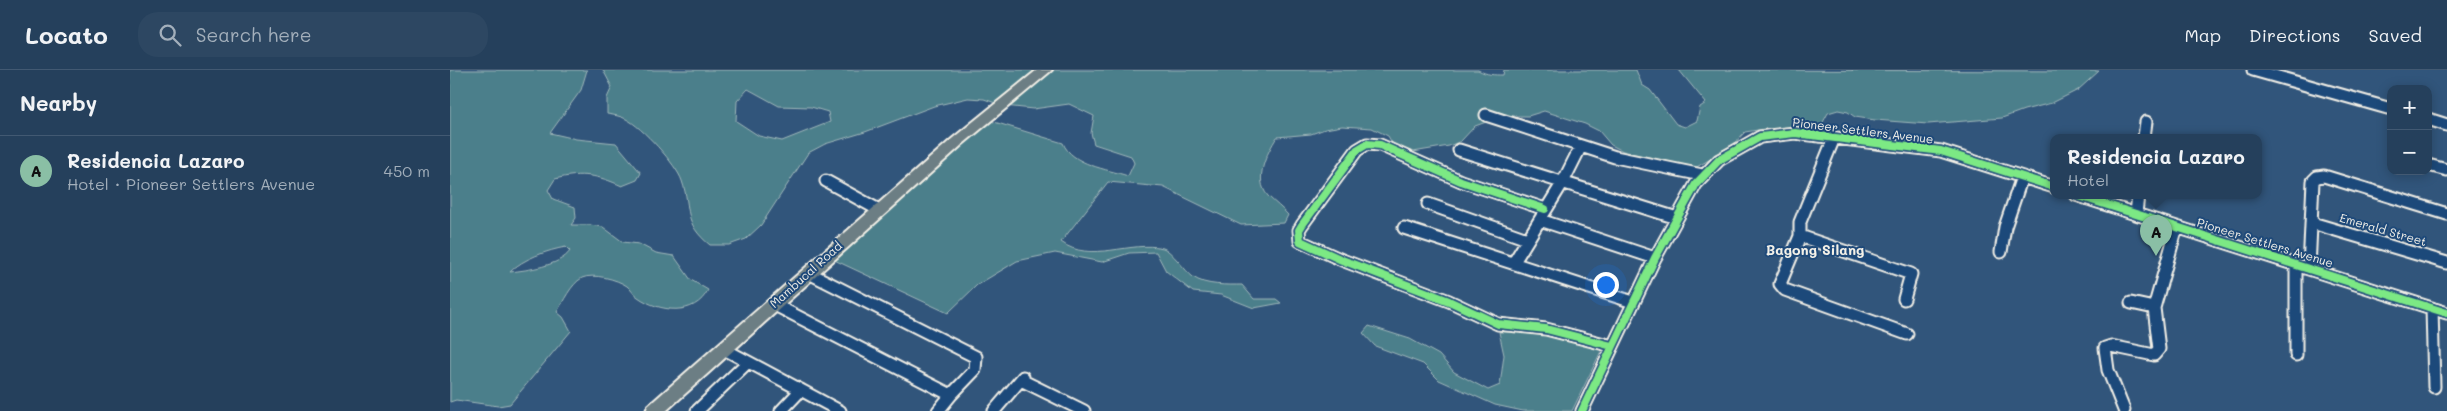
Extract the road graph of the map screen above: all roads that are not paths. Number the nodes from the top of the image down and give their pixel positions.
1 (1045, 70) edge
2 (2254, 70) edge
3 (2274, 73) edge
4 (2387, 108) edge
5 (1486, 115) dead end
6 (2432, 120) edge
7 (2146, 122) dead end
8 (2447, 125) edge
9 (2144, 134) edge
10 (1834, 138) junction
11 (1581, 146) junction
12 (1460, 150) dead end
13 (2432, 166) edge
14 (2447, 170) edge
15 (1702, 175) junction
16 (2022, 177) junction
17 (826, 181) dead end
18 (1563, 182) junction
19 (2050, 186) edge
20 (2089, 199) edge
21 (2138, 199) edge
22 (1428, 204) dead end
23 (1545, 209) junction
24 (879, 210) junction
25 (2136, 214) junction
26 (2447, 214) edge
27 (1677, 218) junction
28 (1540, 220) junction
29 (2312, 223) junction
30 (2177, 227) junction
31 (1404, 228) dead end
32 (1800, 236) junction
33 (1527, 239) junction
34 (2001, 252) dead end
35 (1655, 258) junction
36 (1514, 262) junction
37 (2447, 263) edge
38 (2296, 265) junction
39 (2309, 268) junction
40 (808, 272) junction
41 (1904, 299) dead end
42 (1634, 302) junction
43 (2131, 303) dead end
44 (773, 304) junction
45 (2154, 308) junction
46 (2432, 308) junction
47 (2447, 313) edge
48 (1907, 334) dead end
49 (1612, 346) junction
50 (724, 349) junction
51 (2296, 354) dead end
52 (748, 362) junction
53 (2434, 387) dead end
54 (801, 390) junction
55 (951, 395) junction
56 (2124, 410) edge
57 (654, 411) edge
58 (697, 411) edge
59 (781, 411) edge
60 (840, 411) edge
61 (938, 411) edge
62 (994, 411) edge
63 (1084, 411) edge
64 (1582, 411) edge

1 - 24 main road, Mambucal Road
2 - 3 street
3 - 4 street
5 - 11 street
6 - 8 street
7 - 9 street
10 - 15 street, Pioneer Settlers Avenue
10 - 16 street, Pioneer Settlers Avenue
10 - 32 street
11 - 15 street
11 - 18 street
12 - 18 street
13 - 14 street
15 - 27 street, Pioneer Settlers Avenue
16 - 19 street, Pioneer Settlers Avenue
16 - 34 street
17 - 24 street
18 - 23 street
18 - 27 street
20 - 25 street, Pioneer Settlers Avenue
21 - 25 street
22 - 33 street
23 - 28 street
23 - 49 street
24 - 40 main road, Mambucal Road
25 - 30 street, Pioneer Settlers Avenue
26 - 29 street
27 - 35 street, Pioneer Settlers Avenue
28 - 33 street
28 - 35 street
29 - 37 street, Emerald Street
29 - 39 street
30 - 38 street, Pioneer Settlers Avenue
30 - 45 street
31 - 36 street
32 - 41 street
32 - 48 street
33 - 36 street
35 - 42 street, Pioneer Settlers Avenue
36 - 42 street
38 - 39 street, Pioneer Settlers Avenue
38 - 51 street
39 - 46 street, Pioneer Settlers Avenue
40 - 44 main road, Mambucal Road
40 - 55 street
42 - 49 street, Pioneer Settlers Avenue
43 - 45 street
44 - 50 main road, Mambucal Road
44 - 55 street
45 - 56 street
46 - 47 street, Pioneer Settlers Avenue
46 - 53 street
49 - 64 street, Pioneer Settlers Avenue
50 - 52 street
50 - 57 main road, Mambucal Road
52 - 54 street
52 - 58 street
54 - 59 street
54 - 60 street
55 - 61 street
62 - 63 street

